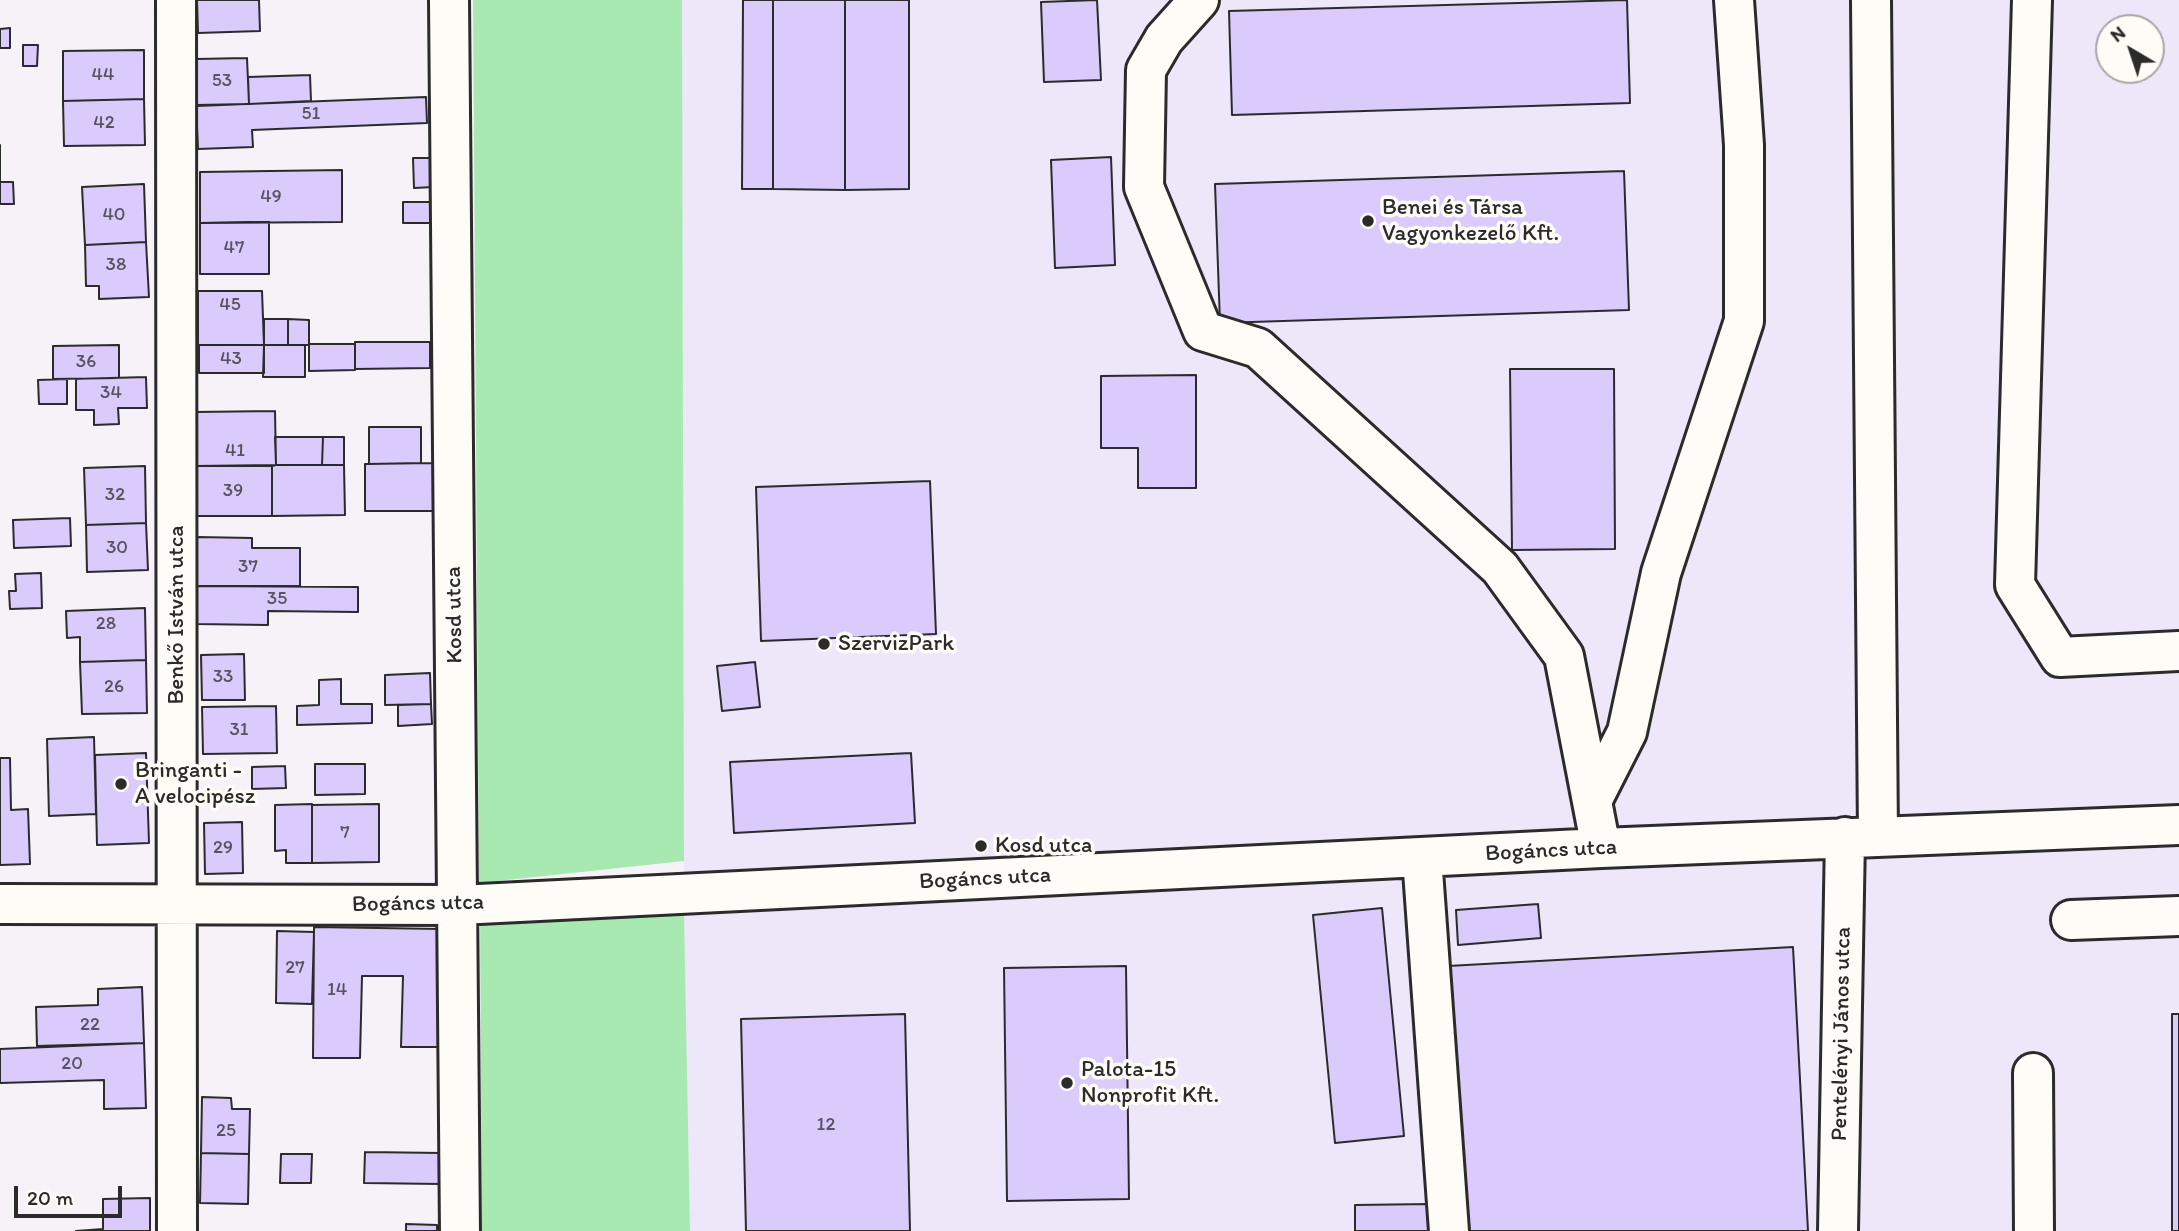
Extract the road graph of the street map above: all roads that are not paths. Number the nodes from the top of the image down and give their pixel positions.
1 (176, 0) edge
2 (449, 0) edge
3 (1734, 0) edge
4 (1871, 0) edge
5 (2032, 0) edge
6 (1213, 3) edge
7 (2179, 651) edge
8 (1593, 799) junction
9 (2179, 825) edge
10 (1862, 837) junction
11 (1601, 848) junction
12 (1422, 857) junction
13 (0, 904) edge
14 (178, 905) junction
15 (459, 905) junction
16 (2179, 916) edge
17 (2071, 920) dead end
18 (2033, 1073) dead end
19 (177, 1231) edge
20 (460, 1231) edge
21 (1449, 1231) edge
22 (1838, 1231) edge
23 (2034, 1231) edge

1 - 14 street, Benkő István utca
2 - 15 street, Kosd utca
3 - 8 street
4 - 10 street, Pentelényi János utca
5 - 7 street
6 - 8 street
8 - 11 street
9 - 10 street, Bogáncs utca
10 - 11 street, Bogáncs utca
10 - 22 street, Pentelényi János utca
11 - 12 street, Bogáncs utca
12 - 15 street, Bogáncs utca
12 - 21 street
13 - 14 street, Bogáncs utca
14 - 15 street, Bogáncs utca
14 - 19 street, Benkő István utca
15 - 20 street, Kosd utca
16 - 17 street
18 - 23 street

